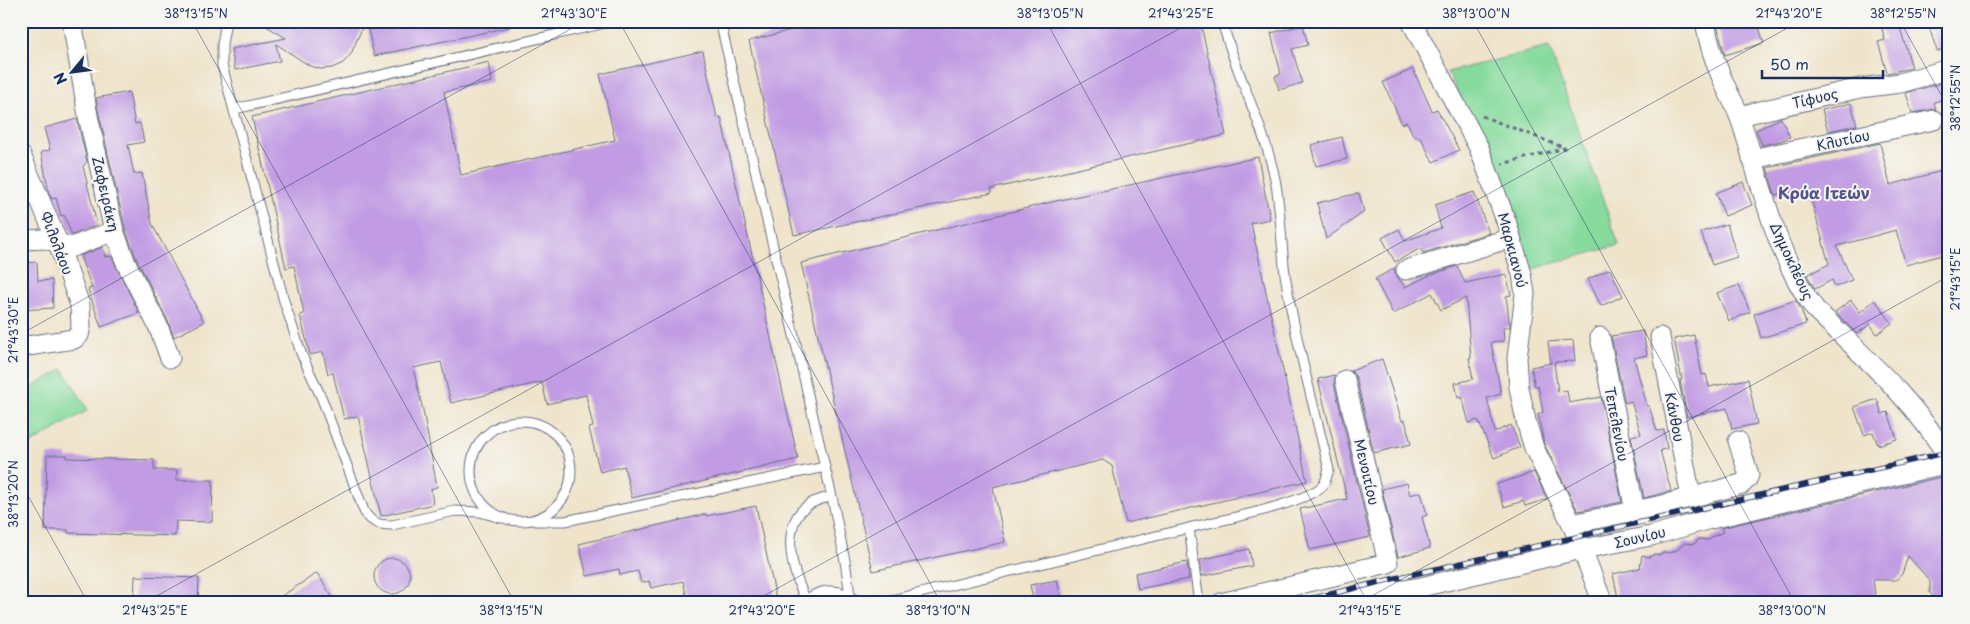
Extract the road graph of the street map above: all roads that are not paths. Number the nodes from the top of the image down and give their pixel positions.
1 (72, 21) edge
2 (226, 21) edge
3 (614, 21) edge
4 (720, 21) edge
5 (1222, 21) edge
6 (1411, 21) edge
7 (1705, 21) edge
8 (1949, 69) edge
9 (235, 109) junction
10 (1739, 116) junction
11 (1934, 120) dead end
12 (21, 155) edge
13 (1752, 159) junction
14 (114, 231) junction
15 (1511, 238) junction
16 (21, 240) edge
17 (58, 243) junction
18 (1406, 270) dead end
19 (1600, 337) dead end
20 (1660, 338) dead end
21 (21, 347) edge
22 (170, 358) dead end
23 (1345, 380) dead end
24 (1943, 440) edge
25 (1738, 441) dead end
26 (1949, 461) edge
27 (825, 467) junction
28 (832, 497) junction
29 (1691, 498) junction
30 (1635, 511) junction
31 (501, 518) junction
32 (531, 521) junction
33 (1572, 524) junction
34 (1189, 528) junction
35 (1581, 550) junction
36 (850, 595) junction
37 (805, 601) edge
38 (858, 603) edge
39 (879, 603) edge
40 (1199, 603) edge
41 (1221, 603) edge
42 (1329, 603) edge
43 (1603, 603) edge

1 - 14 street, Ζαφειράκη
2 - 9 lane
3 - 9 lane
4 - 27 lane
5 - 34 lane
6 - 15 street, Μαρκιανού
7 - 10 street, Δημοκλέους
8 - 10 street, Τίφυος
9 - 31 lane
10 - 13 street, Δημοκλέους
11 - 13 street, Κλυτίου
12 - 17 street, Φιλολάου
13 - 24 street, Δημοκλέους
14 - 17 street
14 - 22 street, Ζαφειράκη
15 - 18 street
15 - 33 street, Μαρκιανού
16 - 17 street
17 - 21 street, Φιλολάου
19 - 30 street, Τεπελενίου
20 - 29 street, Κάνθου
23 - 41 street, Μενοιτίου
24 - 26 street, Δημοκλέους
25 - 29 street, Σουνίου
26 - 35 street, Σουνίου
27 - 28 lane
27 - 32 lane
28 - 36 lane
28 - 37 lane
29 - 30 street, Σουνίου
30 - 33 street, Σουνίου
31 - 32 lane
31 - 32 lane
33 - 35 street, Μαρκιανού
34 - 39 lane
34 - 40 lane
35 - 42 street, Σουνίου
35 - 43 street, Μαρκιανού
36 - 37 lane
36 - 38 lane

